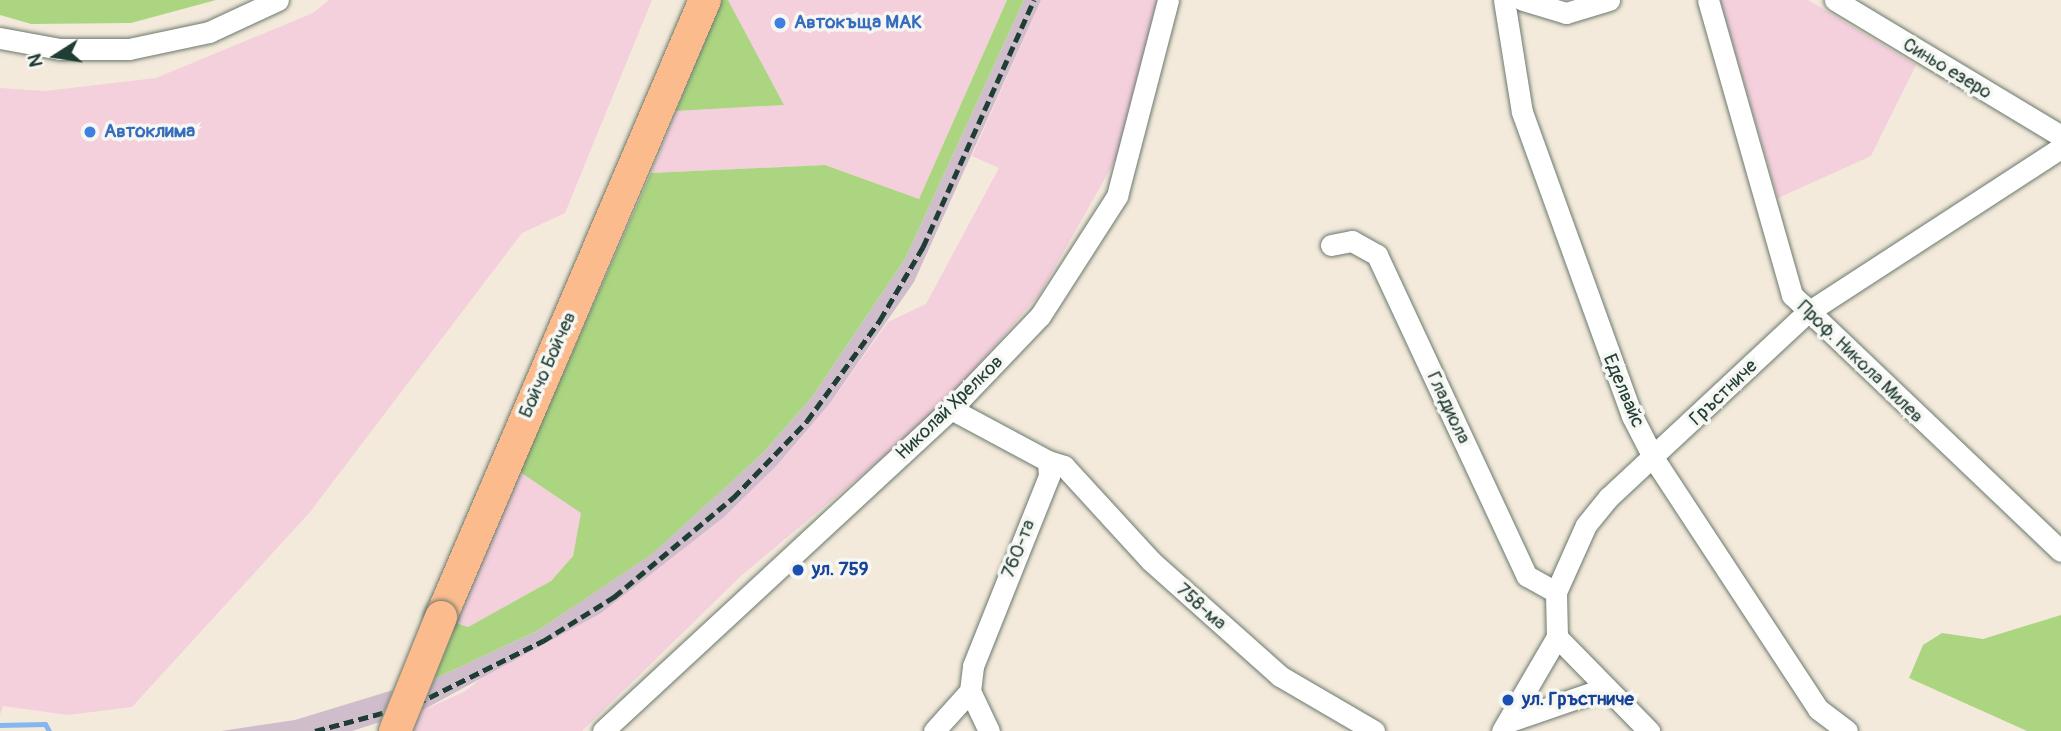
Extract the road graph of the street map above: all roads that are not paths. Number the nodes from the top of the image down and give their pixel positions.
1 (278, 0) edge
2 (705, 0) edge
3 (1168, 0) edge
4 (1504, 0) edge
5 (1523, 0) edge
6 (1609, 0) edge
7 (1708, 0) edge
8 (1835, 0) edge
9 (0, 38) edge
10 (2061, 136) edge
11 (2061, 148) edge
12 (1331, 245) dead end
13 (1805, 314) junction
14 (951, 409) junction
15 (1654, 459) junction
16 (1048, 461) junction
17 (2061, 551) edge
18 (1556, 592) junction
19 (1557, 637) junction
20 (1606, 688) junction
21 (970, 691) junction
22 (1506, 726) edge
23 (395, 731) edge
24 (603, 731) edge
25 (934, 731) edge
26 (989, 731) edge
27 (1374, 731) edge
28 (1649, 731) edge
29 (1847, 731) edge

1 - 9 street
2 - 23 highway, Бойчо Бойчев, bridge
3 - 14 street, Николай Хрелков
4 - 15 street, Еделвайс
5 - 6 street
7 - 13 street, Проф. Никола Милев
8 - 10 street, Синьо езеро
11 - 13 street, Гръстниче
12 - 18 street, Гладиола
13 - 15 street, Гръстниче
13 - 17 street, Проф. Никола Милев
14 - 16 street
14 - 24 street, Николай Хрелков
15 - 18 street, Гръстниче
15 - 29 street, Еделвайс
16 - 21 street, 760-та
16 - 27 street, 758-ма
18 - 19 street, Гръстниче
19 - 20 street
19 - 22 street
20 - 22 street
20 - 28 street
21 - 25 street
21 - 26 street

